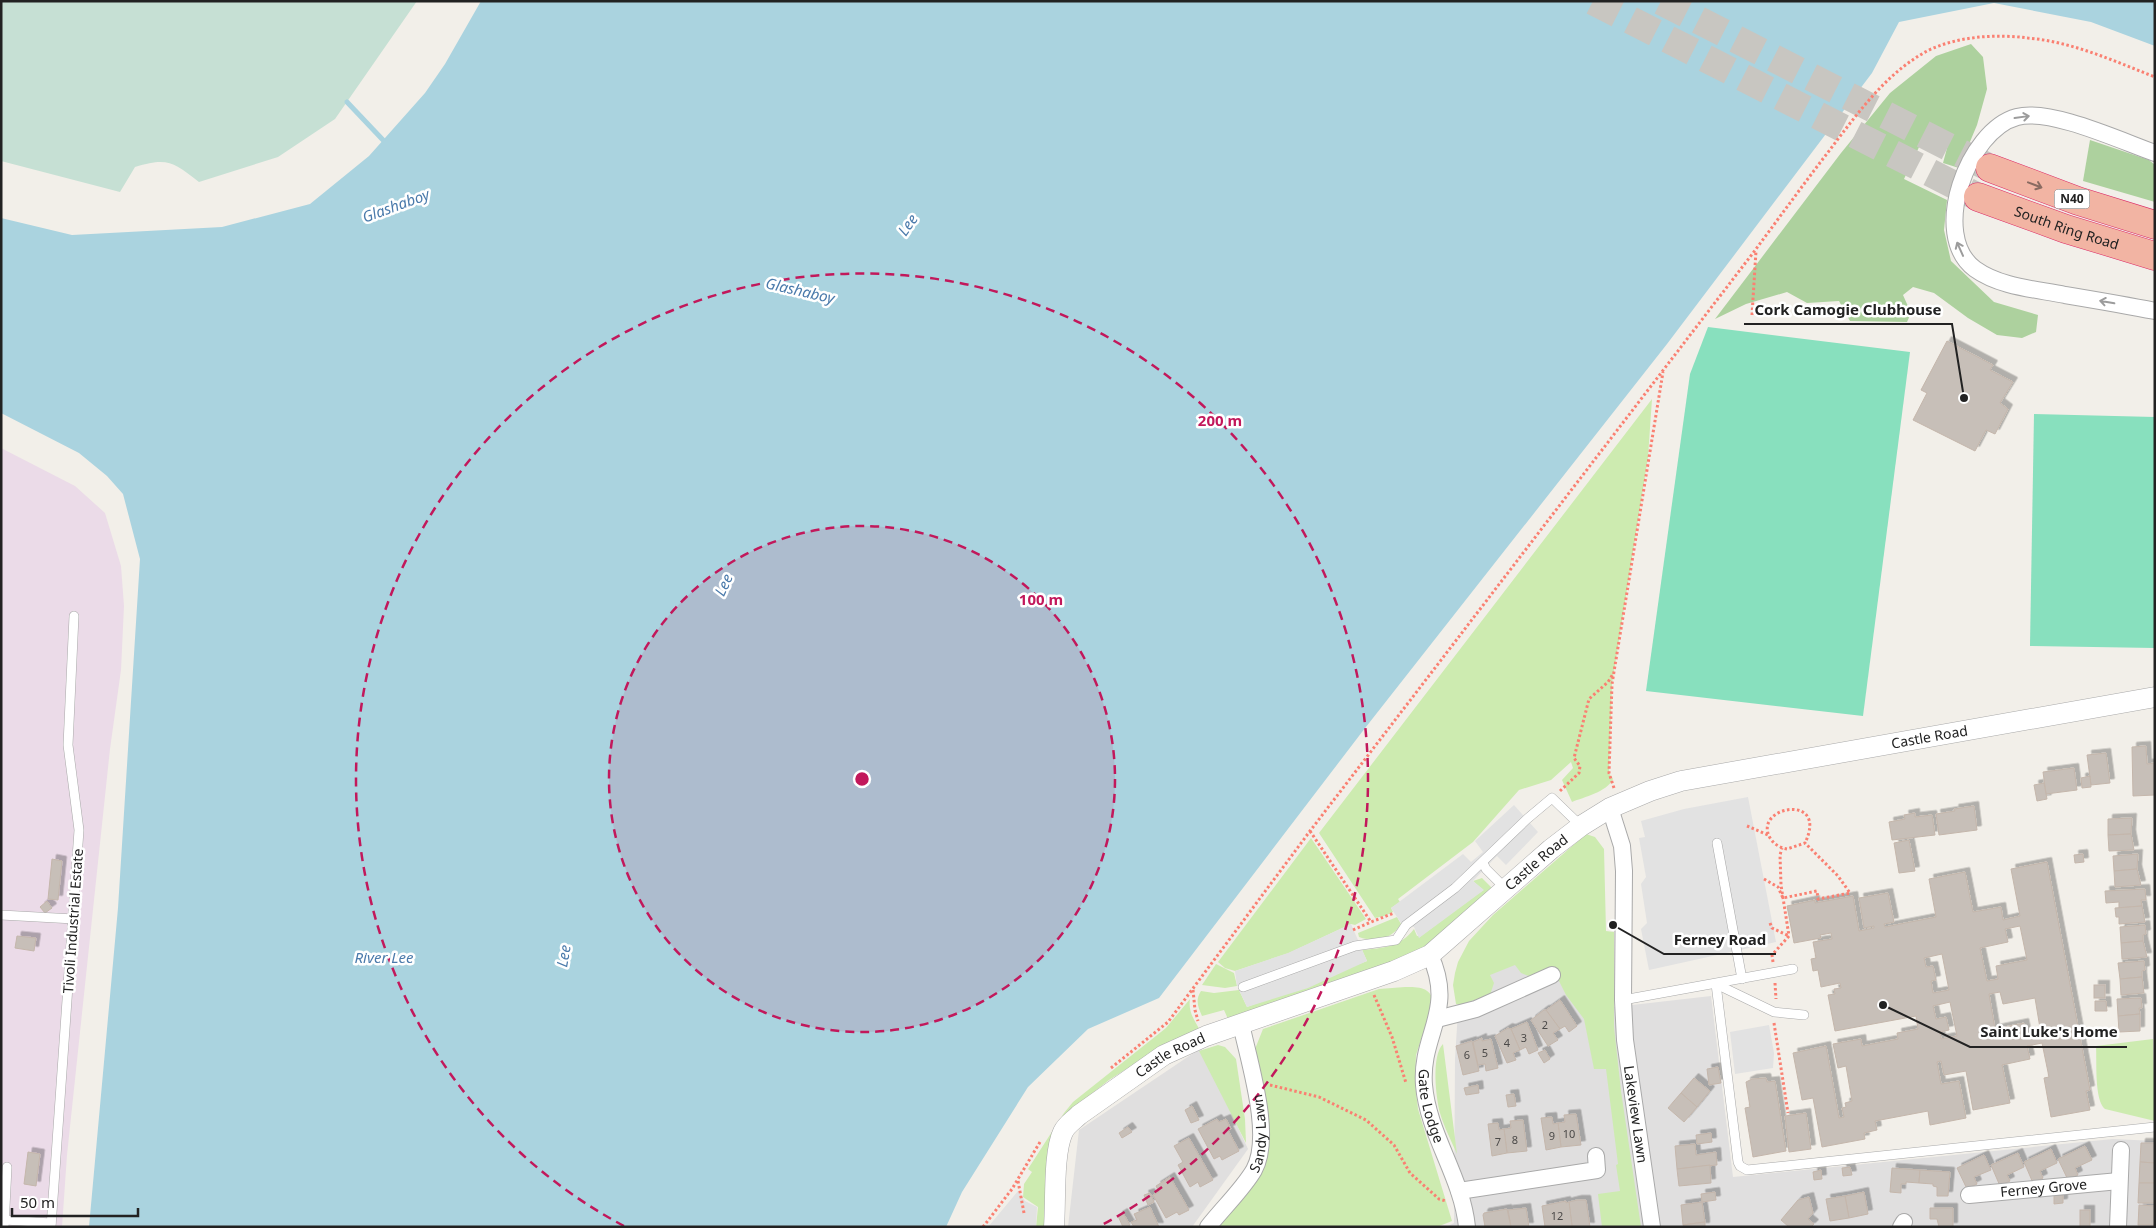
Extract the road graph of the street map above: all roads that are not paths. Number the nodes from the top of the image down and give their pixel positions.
1 (2155, 152) edge
2 (1990, 168) tunnel mouth
3 (1978, 197) tunnel mouth
4 (2155, 225) edge
5 (2155, 256) edge
6 (2155, 311) edge
7 (74, 616) dead end
8 (2155, 697) edge
9 (1610, 808) junction
10 (1581, 826) junction
11 (1717, 843) dead end
12 (1483, 863) junction
13 (1506, 888) junction
14 (1, 914) edge
15 (74, 919) junction
16 (1430, 955) junction
17 (1793, 970) dead end
18 (1552, 975) dead end
19 (1742, 979) junction
20 (1716, 984) junction
21 (1242, 987) dead end
22 (1623, 1000) junction
23 (1804, 1015) dead end
24 (1438, 1019) junction
25 (1241, 1024) junction
26 (2155, 1127) edge
27 (2121, 1150) dead end
28 (1596, 1156) dead end
29 (8, 1166) dead end
30 (2119, 1181) junction
31 (1969, 1195) dead end
32 (1461, 1198) junction
33 (5, 1223) edge
34 (51, 1225) edge
35 (1054, 1227) edge
36 (1208, 1227) edge
37 (1467, 1227) edge
38 (1652, 1227) edge
39 (2118, 1227) edge

6 -> 1 street
2 -> 4 highway, N40
3 - 5 highway, South Ring Road / N40
7 - 15 lane, Tivoli Industrial Estate
8 - 9 street, Castle Road
9 - 10 street, Castle Road
9 - 22 street, Lakeview Lawn
10 - 12 lane
10 - 13 street, Castle Road
11 - 19 lane
12 - 13 lane
12 - 21 lane
13 - 16 street, Castle Road
14 - 15 lane
15 - 34 lane, Tivoli Industrial Estate
16 - 24 street, Gate Lodge
16 - 25 street, Castle Road
17 - 19 lane
18 - 24 street
19 - 20 lane
20 - 22 lane
20 - 23 lane
20 - 26 lane
22 - 38 street, Lakeview Lawn
24 - 32 street, Gate Lodge
25 - 35 street, Castle Road
25 - 36 street, Sandy Lawn
27 - 30 street
28 - 32 street
29 - 33 lane
30 - 31 street, Ferney Grove
30 - 39 street
32 - 37 street, Gate Lodge
33 - 34 lane

